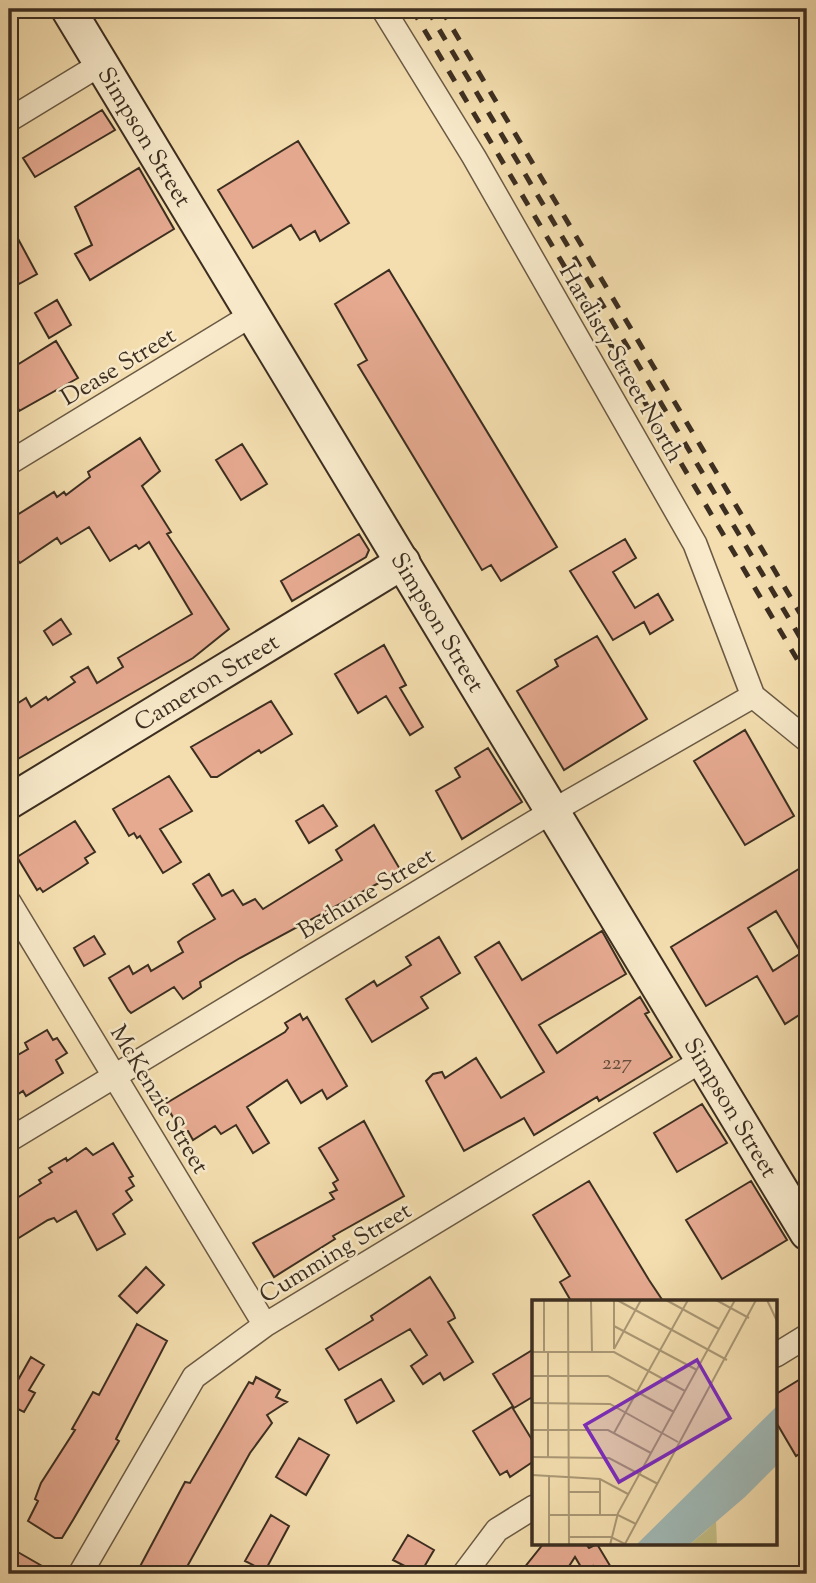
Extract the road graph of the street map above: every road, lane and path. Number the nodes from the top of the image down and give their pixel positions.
1 (68, 9) edge
2 (383, 9) edge
3 (102, 64) junction
4 (9, 120) edge
5 (255, 313) junction
6 (9, 463) edge
7 (403, 562) junction
8 (753, 696) junction
9 (807, 740) edge
10 (9, 802) edge
11 (551, 812) junction
12 (9, 902) edge
13 (701, 1061) junction
14 (116, 1075) junction
15 (9, 1140) edge
16 (807, 1233) edge
17 (265, 1325) junction
18 (807, 1336) edge
19 (778, 1354) edge
20 (532, 1508) edge
21 (80, 1574) edge
22 (464, 1574) edge

1 - 3 main road, Simpson Street
2 - 8 street, Hardisty Street North
3 - 4 street
3 - 5 main road, Simpson Street
5 - 6 street, Dease Street
5 - 7 main road, Simpson Street
7 - 10 main road, Cameron Street
7 - 11 main road, Simpson Street
8 - 9 street, Hardisty Street North
8 - 11 street, Bethune Street
11 - 13 main road, Simpson Street
11 - 14 street, Bethune Street
12 - 14 street, McKenzie Street
13 - 16 main road, Simpson Street
13 - 17 street, Cumming Street
14 - 15 street, Bethune Street
14 - 17 street, McKenzie Street
17 - 21 street, Cumming Street
18 - 19 street
20 - 22 street

